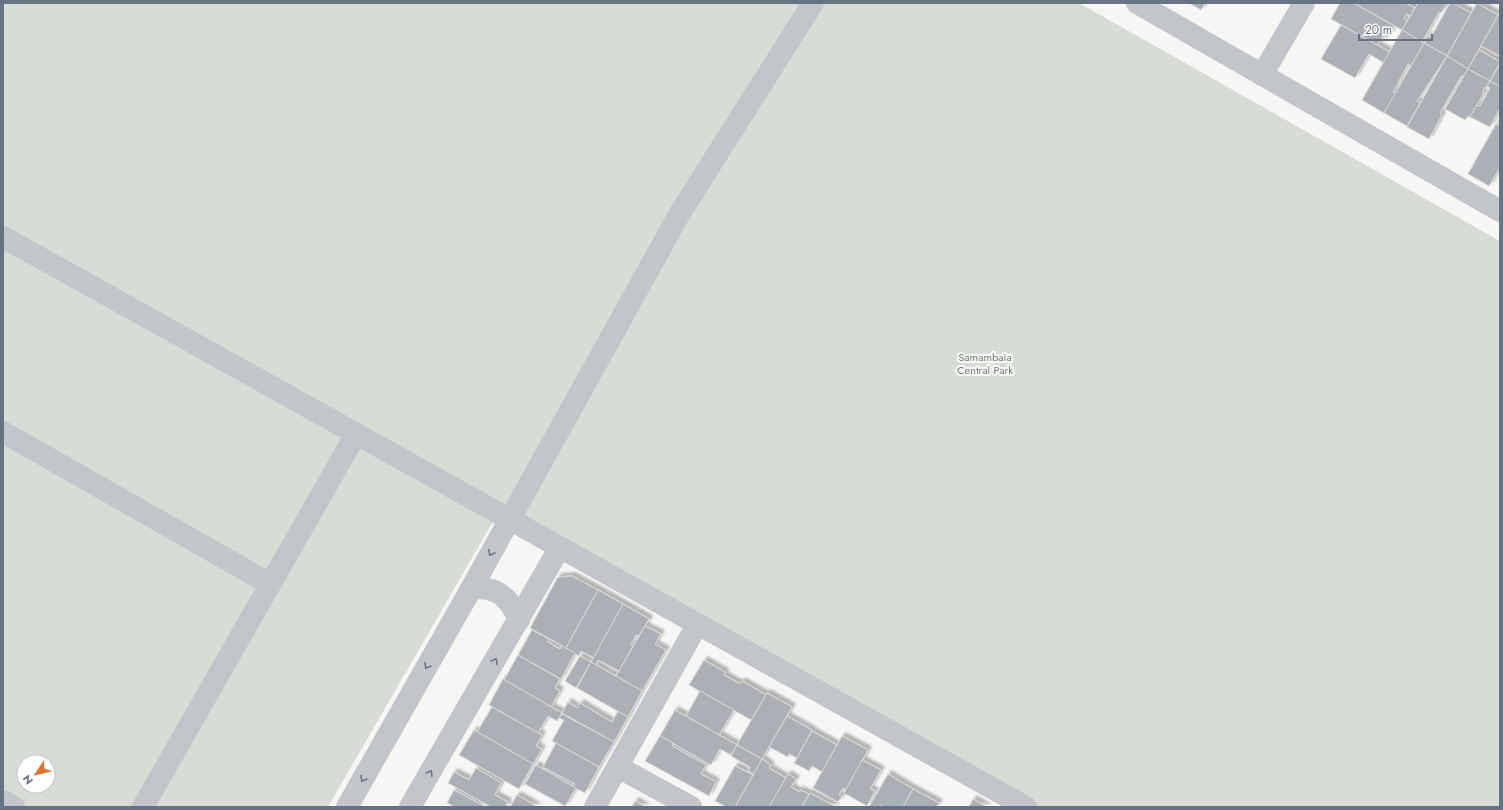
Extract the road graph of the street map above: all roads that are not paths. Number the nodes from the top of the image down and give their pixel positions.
1 (812, 3) edge
2 (1137, 3) edge
3 (1304, 3) edge
4 (1262, 75) junction
5 (1500, 211) edge
6 (3, 237) edge
7 (3, 432) edge
8 (356, 434) junction
9 (509, 518) junction
10 (560, 546) junction
11 (270, 584) junction
12 (471, 589) junction
13 (519, 620) junction
14 (697, 625) junction
15 (618, 767) junction
16 (3, 801) edge
17 (14, 807) edge
18 (144, 807) edge
19 (347, 807) edge
20 (410, 807) edge
21 (595, 807) edge
22 (691, 807) edge
23 (1026, 807) edge

1 - 9 street
2 - 4 street
3 - 4 street
4 - 5 street
6 - 8 street
7 - 11 street
8 - 9 street
8 - 11 street
9 - 10 street
9 -> 12 street
10 - 13 street
10 - 14 street
11 - 18 street
12 - 13 street
12 -> 19 street
20 -> 13 street
14 - 15 street
14 - 23 street
15 - 21 street
15 - 22 street
16 - 17 street

